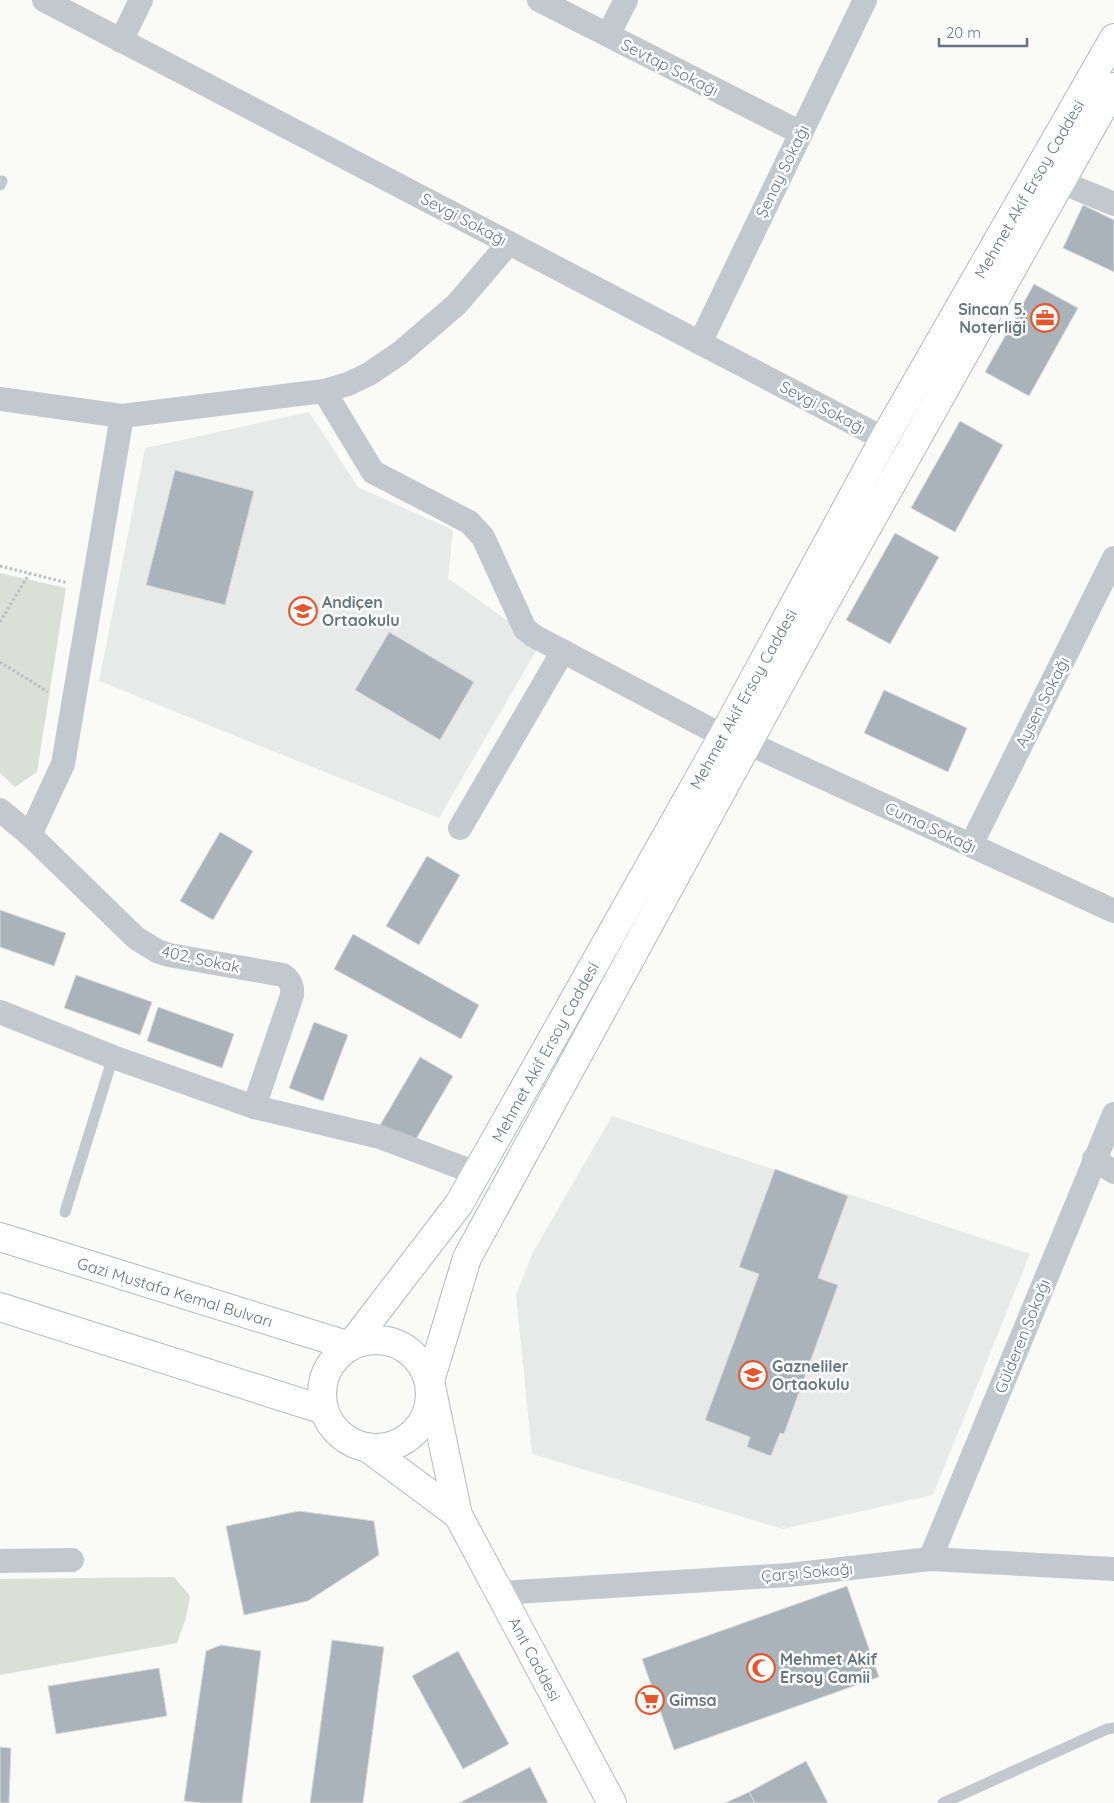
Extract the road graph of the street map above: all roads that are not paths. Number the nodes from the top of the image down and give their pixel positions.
1 (44, 0) edge
2 (141, 0) edge
3 (540, 0) edge
4 (626, 0) edge
5 (865, 0) edge
6 (608, 35) junction
7 (1114, 38) edge
8 (121, 41) junction
9 (1114, 87) edge
10 (801, 134) junction
11 (1061, 182) junction
12 (1114, 204) edge
13 (509, 243) junction
14 (700, 343) junction
15 (324, 391) junction
16 (0, 399) edge
17 (122, 416) junction
18 (884, 439) junction
19 (1114, 558) edge
20 (563, 651) junction
21 (736, 740) junction
22 (0, 810) edge
23 (460, 828) dead end
24 (30, 835) junction
25 (971, 845) junction
26 (1114, 911) edge
27 (0, 1012) edge
28 (113, 1057) junction
29 (254, 1107) junction
30 (1114, 1114) edge
31 (1094, 1159) junction
32 (1114, 1172) edge
33 (476, 1173) junction
34 (64, 1212) dead end
35 (0, 1237) edge
36 (0, 1307) edge
37 (350, 1346) junction
38 (430, 1381) junction
39 (324, 1410) junction
40 (368, 1448) junction
41 (458, 1515) junction
42 (930, 1559) junction
43 (72, 1560) dead end
44 (0, 1561) edge
45 (1114, 1569) edge
46 (500, 1593) junction
47 (1114, 1728) edge
48 (612, 1803) edge
49 (943, 1803) edge

1 - 8 street, Sevgi Sokağı
2 - 8 street
3 - 6 street, Sevtap Sokağı
4 - 6 street
5 - 10 street, Şenay Sokağı
6 - 10 street, Sevtap Sokağı
7 - 18 main road, Mehmet Akif Ersoy Caddesi
8 - 13 street, Sevgi Sokağı
9 - 11 main road, Mehmet Akif Ersoy Caddesi
10 - 14 street, Şenay Sokağı
11 - 12 street
11 - 21 main road, Mehmet Akif Ersoy Caddesi
13 - 14 street, Sevgi Sokağı
13 - 15 street
14 - 18 street, Sevgi Sokağı
15 - 17 street
15 - 20 street, Cuma Sokağı
16 - 17 street
17 - 24 street
18 - 21 main road, Mehmet Akif Ersoy Caddesi
19 - 25 street, Aysen Sokağı
20 - 21 street, Cuma Sokağı
20 - 23 street
21 - 25 street, Cuma Sokağı
21 - 33 main road, Mehmet Akif Ersoy Caddesi
21 - 38 main road, Mehmet Akif Ersoy Caddesi
22 - 24 street, 402. Sokak
24 - 29 street, 402. Sokak
25 - 26 street, Cuma Sokağı
27 - 28 street
28 - 29 street
28 - 34 lane
29 - 33 street
30 - 31 street, Gülderen Sokağı
31 - 32 street
31 - 42 street, Gülderen Sokağı
33 - 37 main road, Mehmet Akif Ersoy Caddesi
35 - 37 main road, Gazi Mustafa Kemal Bulvarı
36 - 39 main road
37 - 38 main road
37 - 39 main road
38 - 40 main road
38 - 41 main road
39 - 40 main road
40 - 41 main road
41 - 46 main road, Anıt Caddesi
42 - 45 street, Çarşı Sokağı
42 - 46 street, Çarşı Sokağı
43 - 44 street
46 - 48 main road, Anıt Caddesi
47 - 49 lane

